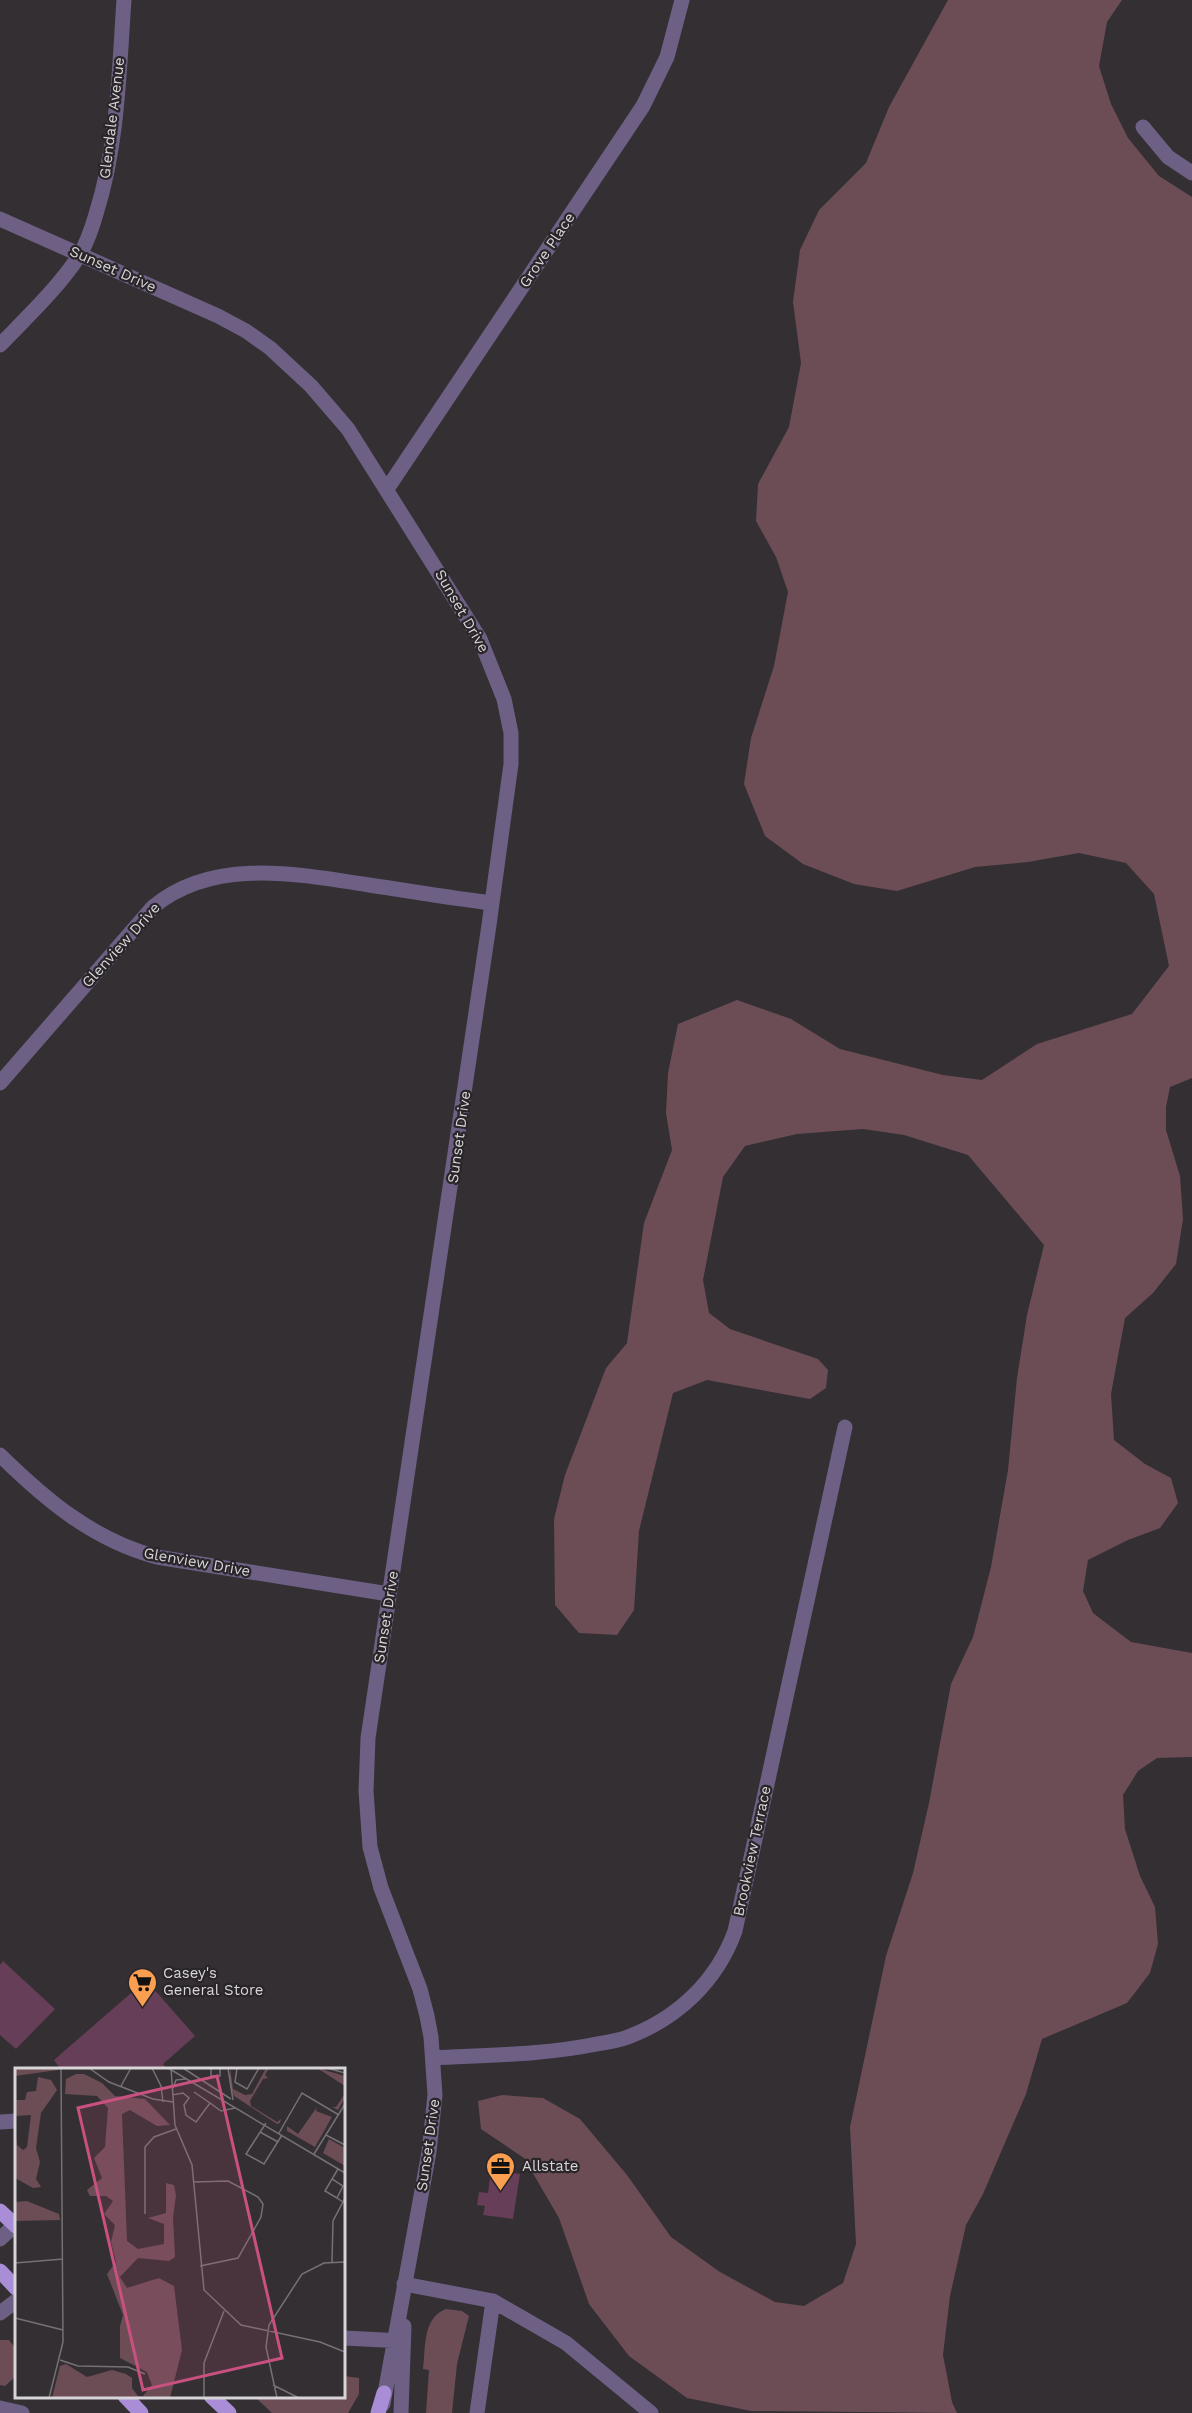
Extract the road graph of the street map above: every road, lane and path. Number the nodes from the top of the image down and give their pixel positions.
1 (124, 0) edge
2 (682, 0) edge
3 (1143, 127) dead end
4 (1192, 173) edge
5 (0, 219) edge
6 (80, 255) junction
7 (0, 345) edge
8 (387, 489) junction
9 (492, 903) junction
10 (0, 1083) edge
11 (845, 1427) dead end
12 (0, 1455) edge
13 (390, 1594) junction
14 (433, 2058) junction
15 (15, 2121) edge
16 (0, 2122) edge
17 (0, 2211) edge
18 (15, 2224) edge
19 (15, 2226) edge
20 (0, 2239) edge
21 (0, 2271) edge
22 (404, 2284) junction
23 (15, 2287) edge
24 (493, 2301) junction
25 (15, 2302) edge
26 (0, 2313) edge
27 (345, 2338) edge
28 (398, 2341) junction
29 (384, 2393) joint
30 (126, 2398) edge
31 (212, 2398) edge
32 (0, 2408) edge
33 (22, 2413) edge
34 (141, 2413) edge
35 (229, 2413) edge
36 (380, 2413) edge
37 (401, 2413) edge
38 (477, 2413) edge
39 (651, 2413) edge

1 - 6 street, Glendale Avenue
2 - 8 street, Grove Place
3 - 4 street
5 - 6 street, Sunset Drive
6 - 7 street, Glendale Avenue
6 - 8 street, Sunset Drive
8 - 9 street, Sunset Drive
9 - 10 street, Glenview Drive
9 - 13 street, Sunset Drive
11 - 14 street, Brookview Terrace
12 - 13 street, Glenview Drive
13 - 14 street, Sunset Drive
14 - 22 street, Sunset Drive
15 - 16 street
17 - 18 main road
19 - 20 street
21 - 23 main road
22 - 24 street
22 - 28 street, Sunset Drive
24 - 38 street
24 - 39 street
25 - 26 street
27 - 28 street
28 - 29 street, Sunset Drive
28 - 37 street, Sunset Drive
29 - 36 main road
30 - 34 main road
31 - 35 main road
32 - 33 street

